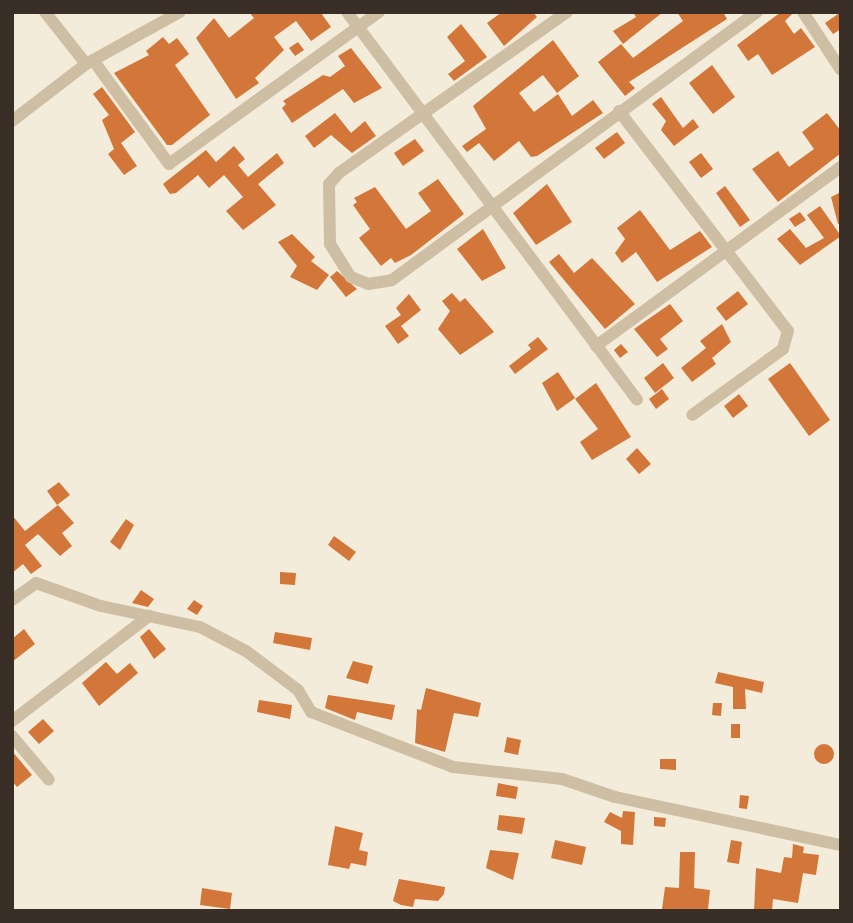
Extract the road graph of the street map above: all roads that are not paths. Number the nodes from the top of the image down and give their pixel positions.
1 (46, 12) edge
2 (180, 12) edge
3 (347, 12) edge
4 (379, 12) edge
5 (757, 12) edge
6 (803, 12) edge
7 (559, 14) edge
8 (359, 27) junction
9 (90, 62) junction
10 (841, 70) edge
11 (619, 111) junction
12 (424, 117) junction
13 (12, 121) edge
14 (841, 167) edge
15 (490, 208) junction
16 (727, 250) junction
17 (596, 346) junction
18 (638, 399) dead end
19 (692, 415) dead end
20 (12, 600) edge
21 (149, 616) junction
22 (12, 721) edge
23 (12, 736) edge
24 (49, 780) dead end
25 (841, 845) edge

1 - 9 street
2 - 9 street
3 - 8 street
4 - 8 street
5 - 11 street
6 - 10 street
7 - 12 street
8 - 9 street
8 - 12 street
9 - 13 street
11 - 15 street
11 - 16 street
12 - 15 street
12 - 15 street
14 - 16 street
15 - 17 street
16 - 17 street
16 - 19 street
17 - 18 street
20 - 21 street
21 - 22 street
21 - 25 street
23 - 24 street

